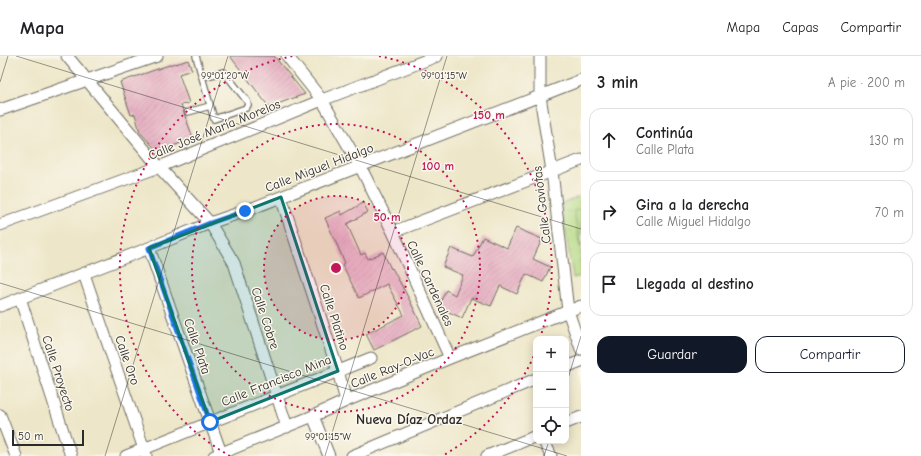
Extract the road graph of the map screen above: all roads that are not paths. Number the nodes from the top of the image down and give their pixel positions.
1 (67, 56) edge
2 (157, 56) edge
3 (196, 56) edge
4 (287, 56) edge
5 (437, 56) edge
6 (540, 56) edge
7 (202, 77) junction
8 (87, 80) junction
9 (581, 80) edge
10 (540, 96) junction
11 (322, 100) junction
12 (210, 106) junction
13 (0, 110) edge
14 (188, 112) dead end
15 (581, 160) edge
16 (360, 166) junction
17 (159, 167) junction
18 (552, 171) junction
19 (281, 197) junction
20 (210, 223) junction
21 (0, 225) edge
22 (392, 232) junction
23 (149, 248) junction
24 (84, 274) junction
25 (20, 298) junction
26 (0, 306) edge
27 (581, 306) edge
28 (568, 311) junction
29 (581, 349) edge
30 (371, 358) dead end
31 (450, 358) junction
32 (581, 361) edge
33 (569, 366) edge
34 (338, 371) junction
35 (533, 380) edge
36 (277, 395) junction
37 (346, 401) junction
38 (0, 415) edge
39 (313, 416) junction
40 (581, 417) edge
41 (210, 422) junction
42 (569, 422) edge
43 (287, 427) junction
44 (533, 438) edge
45 (545, 444) edge
46 (513, 451) edge
47 (145, 452) edge
48 (218, 455) edge
49 (16, 456) edge
50 (71, 456) edge
51 (126, 456) edge
52 (329, 456) edge
53 (352, 456) edge
54 (487, 456) edge
55 (551, 456) edge

1 - 8 street, Calle Cobre
2 - 8 street
3 - 7 lane
4 - 11 street, Calle Cardenales
5 - 11 street, Calle José María Morelos
6 - 10 street, Calle Gaviotas
7 - 12 lane
7 - 12 lane
8 - 13 street
8 - 17 street, Calle Cobre
9 - 10 street, Calle Miguel Hidalgo
10 - 16 street, Calle Miguel Hidalgo
10 - 18 street, Calle Gaviotas
11 - 16 street, Calle Cardenales
11 - 17 street, Calle José María Morelos
12 - 14 lane
15 - 18 street
16 - 19 street, Calle Miguel Hidalgo
16 - 22 street, Calle Cardenales
17 - 20 street, Calle Cobre
17 - 21 street, Calle José María Morelos
18 - 22 street
18 - 28 street, Calle Gaviotas
19 - 20 street, Calle Miguel Hidalgo
19 - 34 street, Calle Platino
20 - 23 street, Calle Miguel Hidalgo
20 - 36 street, Calle Cobre
22 - 31 street, Calle Cardenales
23 - 24 street, Calle Miguel Hidalgo
23 - 41 street, Calle Plata
24 - 25 street, Calle Miguel Hidalgo
24 - 47 street, Calle Oro
25 - 26 street, Calle Miguel Hidalgo
25 - 50 street, Calle Proyecto
27 - 28 street, Calle Ray-O-Vac
28 - 29 street, Calle Gaviotas
28 - 31 street, Calle Ray-O-Vac
30 - 34 street, Calle Francisco Mina
31 - 37 street, Calle Ray-O-Vac
32 - 33 street
34 - 36 street, Calle Francisco Mina
34 - 37 street, Calle Platino
35 - 53 street
36 - 41 street, Calle Francisco Mina
36 - 43 street, Calle Cobre
37 - 39 street, Calle Ray-O-Vac
38 - 49 street
39 - 43 street, Calle Ray-O-Vac
39 - 52 street
40 - 42 street
41 - 47 street, Calle Francisco Mina
41 - 48 street, Calle Plata
43 - 48 street, Calle Ray-O-Vac
44 - 46 street
45 - 55 street
46 - 54 street
47 - 51 street, Calle Francisco Mina

